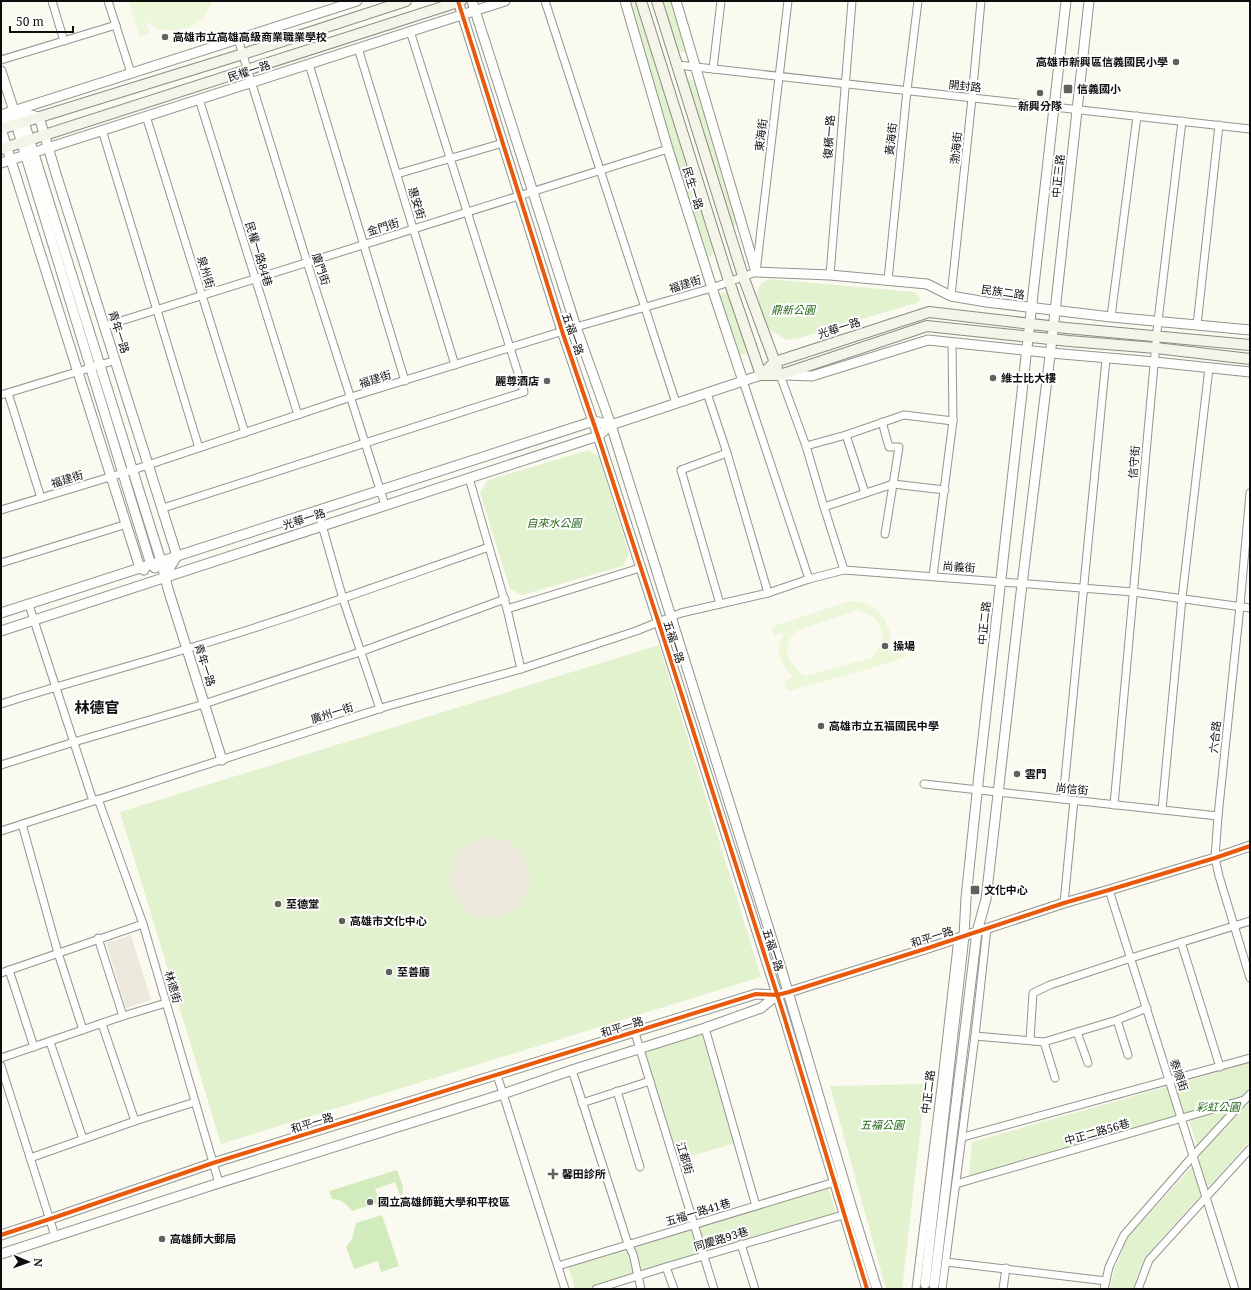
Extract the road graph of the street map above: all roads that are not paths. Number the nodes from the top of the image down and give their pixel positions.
1 (52, 1) edge
2 (108, 1) edge
3 (357, 1) edge
4 (406, 1) edge
5 (459, 1) edge
6 (472, 1) edge
7 (505, 1) edge
8 (545, 1) edge
9 (625, 1) edge
10 (641, 1) edge
11 (657, 1) edge
12 (676, 1) edge
13 (721, 1) edge
14 (788, 1) edge
15 (852, 1) edge
16 (918, 1) edge
17 (981, 1) edge
18 (1066, 1) edge
19 (1088, 1) edge
20 (476, 10) junction
21 (462, 15) junction
22 (116, 25) junction
23 (410, 31) junction
24 (238, 39) junction
25 (64, 41) junction
26 (358, 48) junction
27 (243, 54) junction
28 (1, 60) edge
29 (309, 64) junction
30 (678, 65) junction
31 (696, 67) junction
32 (248, 69) junction
33 (713, 69) junction
34 (1, 71) edge
35 (131, 73) junction
36 (779, 76) junction
37 (252, 82) junction
38 (844, 83) junction
39 (907, 90) junction
40 (972, 98) junction
41 (200, 99) junction
42 (1054, 107) junction
43 (1077, 109) junction
44 (14, 111) junction
45 (1, 115) edge
46 (146, 116) junction
47 (1137, 116) junction
48 (39, 117) junction
49 (1182, 121) junction
50 (20, 123) junction
51 (1219, 125) junction
52 (1, 129) edge
53 (1250, 129) edge
54 (102, 130) junction
55 (45, 136) junction
56 (26, 141) junction
57 (503, 143) junction
58 (4, 148) edge
59 (49, 148) junction
60 (668, 149) junction
61 (30, 154) junction
62 (450, 158) junction
63 (11, 160) junction
64 (1, 163) edge
65 (600, 170) junction
66 (396, 174) junction
67 (533, 191) junction
68 (519, 196) junction
69 (466, 212) junction
70 (413, 229) junction
71 (364, 244) junction
72 (307, 262) junction
73 (85, 264) junction
74 (66, 270) junction
75 (756, 272) junction
76 (830, 275) junction
77 (48, 276) junction
78 (743, 276) junction
79 (255, 278) junction
80 (888, 280) junction
81 (729, 281) junction
82 (712, 288) junction
83 (202, 295) junction
84 (951, 296) junction
85 (644, 308) junction
86 (1031, 308) junction
87 (157, 309) junction
88 (1055, 311) junction
89 (1111, 317) junction
90 (1158, 321) junction
91 (1029, 324) junction
92 (1197, 325) junction
93 (105, 326) junction
94 (576, 327) junction
95 (1054, 327) junction
96 (1250, 330) edge
97 (562, 331) junction
98 (1028, 336) junction
99 (1157, 336) junction
100 (1052, 339) junction
101 (952, 343) junction
102 (1250, 345) edge
103 (511, 348) junction
104 (1156, 348) junction
105 (1026, 350) junction
106 (1051, 353) junction
107 (1106, 358) junction
108 (1250, 359) edge
109 (116, 360) junction
110 (775, 362) junction
111 (1155, 362) junction
112 (100, 365) junction
113 (455, 365) junction
114 (91, 368) junction
115 (1209, 368) junction
116 (78, 372) junction
117 (1250, 372) edge
118 (761, 375) junction
119 (780, 375) junction
120 (405, 381) junction
121 (743, 381) junction
122 (707, 393) junction
123 (5, 394) edge
124 (351, 397) junction
125 (676, 404) junction
126 (298, 414) junction
127 (594, 421) junction
128 (953, 421) junction
129 (882, 422) junction
130 (610, 425) junction
131 (245, 433) junction
132 (846, 435) junction
133 (598, 436) junction
134 (366, 444) junction
135 (806, 446) junction
136 (199, 448) junction
137 (727, 454) junction
138 (148, 465) junction
139 (133, 470) junction
140 (123, 473) junction
141 (112, 477) junction
142 (469, 478) junction
143 (893, 484) junction
144 (945, 490) junction
145 (381, 491) junction
146 (865, 493) junction
147 (1250, 493) edge
148 (41, 498) junction
149 (386, 505) junction
150 (824, 507) junction
151 (163, 508) junction
152 (1, 510) edge
153 (318, 511) junction
154 (127, 524) junction
155 (322, 526) junction
156 (884, 534) dead end
157 (489, 547) junction
158 (177, 556) junction
159 (161, 561) junction
160 (1, 563) edge
161 (152, 565) junction
162 (140, 568) junction
163 (640, 568) junction
164 (844, 570) junction
165 (933, 576) junction
166 (164, 577) junction
167 (809, 579) junction
168 (1001, 582) junction
169 (1022, 584) junction
170 (1084, 589) junction
171 (1133, 592) junction
172 (768, 593) junction
173 (1182, 598) junction
174 (343, 599) junction
175 (505, 600) junction
176 (29, 604) junction
177 (720, 604) junction
178 (1240, 606) junction
179 (1250, 608) edge
180 (507, 609) junction
181 (1, 613) edge
182 (671, 617) junction
183 (34, 620) junction
184 (659, 623) junction
185 (1, 631) edge
186 (187, 649) junction
187 (360, 652) junction
188 (521, 669) junction
189 (56, 686) junction
190 (1, 704) edge
191 (204, 704) junction
192 (380, 709) junction
193 (74, 742) junction
194 (222, 760) junction
195 (1, 765) edge
196 (924, 784) dead end
197 (978, 790) junction
198 (998, 792) junction
199 (1063, 799) junction
200 (96, 800) junction
201 (1074, 800) junction
202 (1114, 805) junction
203 (1162, 810) junction
204 (1218, 816) junction
205 (22, 824) junction
206 (1, 831) edge
207 (1250, 846) edge
208 (1215, 858) junction
209 (1109, 890) junction
210 (985, 901) junction
211 (1064, 903) junction
212 (1250, 921) edge
213 (143, 924) junction
214 (1233, 926) junction
215 (986, 928) junction
216 (977, 932) junction
217 (961, 937) junction
218 (98, 938) junction
219 (1181, 942) junction
220 (58, 953) junction
221 (1131, 958) junction
222 (9, 970) junction
223 (1, 973) edge
224 (1250, 978) edge
225 (788, 992) junction
226 (777, 995) junction
227 (166, 1003) junction
228 (1147, 1008) junction
229 (123, 1016) junction
230 (1117, 1020) junction
231 (102, 1024) junction
232 (705, 1028) junction
233 (83, 1030) junction
234 (1077, 1032) junction
235 (635, 1033) junction
236 (975, 1036) junction
237 (1030, 1040) junction
238 (50, 1042) junction
239 (1044, 1042) junction
240 (34, 1047) junction
241 (640, 1048) junction
242 (1128, 1055) dead end
243 (1, 1058) edge
244 (1250, 1058) edge
245 (1088, 1063) dead end
246 (1, 1066) edge
247 (1220, 1067) junction
248 (572, 1070) junction
249 (497, 1075) junction
250 (1055, 1078) dead end
251 (650, 1081) junction
252 (1170, 1081) junction
253 (617, 1092) junction
254 (503, 1094) junction
255 (1250, 1094) edge
256 (1244, 1100) junction
257 (195, 1102) junction
258 (582, 1103) junction
259 (1181, 1118) junction
260 (135, 1121) junction
261 (963, 1137) junction
262 (83, 1139) junction
263 (1250, 1149) edge
264 (1193, 1156) junction
265 (30, 1158) junction
266 (213, 1163) junction
267 (640, 1167) dead end
268 (839, 1181) junction
269 (219, 1183) junction
270 (956, 1184) junction
271 (1206, 1198) junction
272 (756, 1206) junction
273 (849, 1213) junction
274 (50, 1220) junction
275 (695, 1224) junction
276 (1, 1235) edge
277 (56, 1236) junction
278 (628, 1244) junction
279 (741, 1244) junction
280 (1, 1254) edge
281 (705, 1256) junction
282 (946, 1262) junction
283 (558, 1266) junction
284 (666, 1267) junction
285 (1006, 1268) junction
286 (637, 1277) junction
287 (1106, 1281) junction
288 (934, 1286) edge
289 (565, 1289) edge
290 (596, 1289) edge
291 (641, 1289) edge
292 (674, 1289) edge
293 (714, 1289) edge
294 (755, 1289) edge
295 (868, 1289) edge
296 (878, 1289) edge
297 (916, 1289) edge
298 (1003, 1289) edge
299 (1104, 1289) edge
300 (1138, 1289) edge
301 (1235, 1289) edge

1 - 25 street
2 - 22 street
3 - 24 street
4 - 27 main road, 民權一路
5 - 21 street, 五福一路
5 - 32 main road, 民權一路
6 - 20 street, 五福一路
7 - 20 street, 民權一路
8 - 65 street
9 - 60 street, 民生一路
10 - 81 main road, 民生一路
11 - 30 main road, 民生一路
12 - 31 street
13 - 33 street
14 - 36 street, 東海街
15 - 38 street, 復橫一路
16 - 39 street, 黃海街
17 - 40 street, 渤海街
18 - 42 street, 中正三路
19 - 43 street, 中正三路
20 - 21 street, 民權一路
20 - 67 street, 五福一路
21 - 23 street, 民權一路
21 - 57 street, 五福一路
22 - 25 street
22 - 35 street
23 - 26 street, 民權一路
23 - 62 street
24 - 27 street, 廈門街
24 - 35 street
25 - 28 street
26 - 29 street, 民權一路
26 - 66 street, 惠安街
27 - 32 street, 廈門街
27 - 48 main road, 民權一路
29 - 37 street, 民權一路
29 - 71 street
30 - 31 street, 開封路
30 - 78 main road, 民生一路
31 - 33 street, 開封路
31 - 75 street
32 - 37 street, 廈門街
32 - 55 main road, 民權一路
33 - 36 street, 開封路
34 - 44 street, 青年一路
35 - 44 street
36 - 38 street, 開封路
36 - 75 street, 東海街
37 - 41 street, 民權一路
37 - 72 street, 廈門街
38 - 39 street, 開封路
38 - 76 street, 復橫一路
39 - 40 street, 開封路
39 - 80 street, 黃海街
40 - 42 street, 開封路
40 - 84 street, 渤海街
41 - 46 street, 民權一路
41 - 79 street, 民權一路84巷
42 - 43 street, 開封路
42 - 86 street, 中正三路
43 - 47 street, 開封路
43 - 88 street, 中正三路
44 - 45 street
44 - 48 street
44 - 50 street, 青年一路
44 - 52 street
46 - 54 street, 民權一路
46 - 83 street, 泉州街
47 - 49 street, 開封路
47 - 89 street
48 - 50 main road, 民權一路
48 - 55 street, 青年一路
49 - 51 street, 開封路
49 - 90 street, 信守街
50 - 52 main road, 民權一路
50 - 56 street, 青年一路
51 - 53 street, 開封路
51 - 92 street
52 - 58 street
54 - 59 street, 民權一路
54 - 87 street
55 - 56 main road, 民權一路
55 - 59 street, 青年一路
56 - 58 main road, 民權一路
56 - 61 street, 青年一路
57 - 62 street
57 - 68 street, 五福一路
58 - 63 street
59 - 61 street, 民權一路
59 - 73 street, 青年一路
60 - 65 street, 金門街
60 - 82 street, 民生一路
61 - 63 street, 民權一路
61 - 74 street, 青年一路
62 - 66 street
62 - 69 street
63 - 64 street, 民權一路
63 - 77 street
65 - 67 street, 金門街
65 - 85 street
66 - 70 street, 惠安街
67 - 68 street, 金門街
67 - 94 street, 五福一路
68 - 69 street, 金門街
68 - 97 street, 五福一路
69 - 70 street, 金門街
69 - 103 street
70 - 71 street, 金門街
70 - 113 street, 惠安街
71 - 72 street, 金門街
71 - 120 street
72 - 79 street, 金門街
72 - 124 street, 廈門街
73 - 74 street
73 - 93 street, 青年一路
74 - 77 street
74 - 112 street, 青年一路
74 - 114 street, 青年一路
75 - 76 street, 民族二路
75 - 78 street, 福建街
76 - 80 street, 民族二路
77 - 116 street
78 - 81 street, 福建街
78 - 110 main road, 民生一路
79 - 83 street, 金門街
79 - 126 street, 民權一路84巷
80 - 84 street, 民族二路
81 - 82 street, 福建街
81 - 118 main road, 民生一路
82 - 85 street, 福建街
82 - 121 street, 民生一路
83 - 87 street, 金門街
83 - 131 street, 泉州街
84 - 86 street, 民族二路
85 - 94 street, 福建街
85 - 125 street
86 - 88 street, 民族二路
86 - 91 street, 中正三路
87 - 93 street, 金門街
87 - 136 street
88 - 89 street, 民族二路
88 - 95 street, 中正三路
89 - 90 street, 民族二路
90 - 92 street, 民族二路
90 - 99 street, 信守街
91 - 95 main road
91 - 98 street, 中正三路
91 - 110 main road, 光華一路
92 - 96 street, 民族二路
93 - 109 street, 青年一路
94 - 97 street, 福建街
94 - 130 street, 五福一路
95 - 99 main road
95 - 100 street, 中正三路
97 - 103 street, 福建街
97 - 127 street, 五福一路
98 - 100 main road
98 - 105 street, 中正三路
98 - 119 main road, 光華一路
99 - 102 main road
99 - 104 street, 信守街
100 - 104 main road
100 - 106 street, 中正三路
101 - 105 street
101 - 119 street, 光華一路
101 - 128 street
103 - 113 street, 福建街
103 - 134 street
104 - 108 main road
104 - 111 street, 信守街
105 - 106 street
105 - 168 street, 中正二路
106 - 107 street
106 - 169 street
107 - 111 street
107 - 170 street
109 - 112 street
109 - 138 street, 青年一路
110 - 118 main road, 光華一路
110 - 119 main road, 民生一路
111 - 115 street
111 - 171 street, 信守街
112 - 114 street
112 - 139 street, 青年一路
113 - 120 street, 福建街
114 - 116 street
114 - 140 street, 青年一路
115 - 117 street
115 - 173 street
116 - 123 street
116 - 141 street
118 - 119 main road, 光華一路
118 - 121 street, 光華一路
119 - 135 street
120 - 124 street, 福建街
121 - 122 street, 光華一路
121 - 167 street
122 - 125 street, 光華一路
122 - 137 street
123 - 148 street
124 - 126 street, 福建街
124 - 134 street, 廈門街
125 - 130 street, 光華一路
126 - 131 street, 福建街
127 - 130 street
127 - 133 street, 五福一路
127 - 145 street, 光華一路
128 - 129 street
128 - 144 street
129 - 132 street
129 - 143 street
130 - 133 street, 光華一路
130 - 182 street, 五福一路
131 - 136 street, 福建街
132 - 135 street
132 - 146 street
133 - 142 street, 光華一路
133 - 163 street, 五福一路
134 - 145 street, 廈門街
134 - 151 street
135 - 150 street
136 - 138 street, 福建街
137 - 172 street
137 - 177 street
138 - 139 street, 福建街
138 - 151 street, 青年一路
139 - 140 street, 福建街
139 - 159 street, 青年一路
140 - 141 street, 福建街
140 - 161 street, 青年一路
141 - 148 street, 福建街
141 - 154 street
142 - 149 street, 光華一路
142 - 157 street
143 - 144 street
143 - 146 street
143 - 156 street
144 - 165 street
145 - 149 street, 廈門街
145 - 153 street, 光華一路
146 - 150 street
147 - 178 street, 六合路
148 - 152 street, 福建街
149 - 155 street, 光華一路
150 - 164 street
151 - 158 street, 青年一路
153 - 155 street
153 - 158 street, 光華一路
154 - 160 street
154 - 162 street
155 - 166 street, 光華一路
155 - 174 street
157 - 174 street
157 - 175 street
158 - 159 street, 光華一路
158 - 166 street
159 - 161 street, 光華一路
159 - 166 street, 青年一路
161 - 162 street, 光華一路
161 - 166 street, 青年一路
162 - 166 street
162 - 176 street, 光華一路
163 - 180 street
163 - 184 street, 五福一路
164 - 165 street, 尚義街
164 - 167 street, 尚義街
165 - 168 street, 尚義街
166 - 183 street, 光華一路
166 - 186 street, 青年一路
167 - 172 street, 尚義街
168 - 169 street, 尚義街
168 - 197 street, 中正二路
169 - 170 street, 尚義街
169 - 198 street
170 - 171 street, 尚義街
170 - 199 street
171 - 173 street, 尚義街
171 - 202 street, 信守街
172 - 177 street, 尚義街
173 - 178 street, 尚義街
173 - 203 street
174 - 186 street
174 - 187 street
175 - 180 street
175 - 187 street
176 - 181 street, 光華一路
176 - 183 street, 林德街
177 - 182 street, 尚義街
178 - 179 street, 尚義街
178 - 204 street, 六合路
180 - 188 street
182 - 184 street, 廣州一街
182 - 225 street, 五福一路
183 - 185 street, 光華一路
183 - 189 street, 林德街
184 - 188 street, 廣州一街
184 - 226 street, 五福一路
186 - 189 street
186 - 191 street, 青年一路
187 - 191 street
187 - 192 street
188 - 192 street, 廣州一街
189 - 190 street
189 - 193 street, 林德街
191 - 193 street
191 - 194 street, 青年一路
192 - 194 street, 廣州一街
193 - 195 street
193 - 200 street, 林德街
194 - 200 street, 廣州一街
196 - 197 street, 尚信街
197 - 198 street, 尚信街
197 - 217 street, 中正二路
198 - 199 street, 尚信街
198 - 210 street
199 - 201 street, 尚信街
200 - 205 street, 廣州一街
200 - 213 street, 林德街
201 - 202 street, 尚信街
201 - 211 street
202 - 203 street, 尚信街
203 - 204 street, 尚信街
204 - 208 street, 六合路
205 - 206 street, 廣州一街
205 - 220 street
207 - 208 street, 和平一路
208 - 209 street, 和平一路
208 - 214 street, 六合路
209 - 211 street, 和平一路
209 - 221 street, 泰順街
210 - 215 street
210 - 216 street
211 - 215 street, 和平一路
212 - 214 street
213 - 218 street
213 - 227 street, 林德街
214 - 219 street
214 - 224 street, 六合路
215 - 216 street, 和平一路
215 - 236 street
216 - 217 street, 和平一路
216 - 288 street
217 - 225 street, 和平一路
217 - 288 street, 中正二路
217 - 297 street, 中正二路
218 - 220 street
218 - 229 street
219 - 221 street
219 - 247 street
220 - 222 street
220 - 233 street
221 - 228 street, 泰順街
221 - 237 street
222 - 223 street
222 - 240 street
225 - 226 street, 和平一路
225 - 268 street, 五福一路
226 - 232 street, 和平一路
226 - 235 street, 和平一路
226 - 268 street, 五福一路
227 - 229 street
227 - 257 street, 林德街
228 - 230 street
228 - 252 street, 泰順街
229 - 231 street
230 - 234 street
230 - 242 street
231 - 233 street
231 - 260 street
232 - 241 street, 和平一路
232 - 272 street
233 - 238 street
234 - 239 street
234 - 245 street
235 - 241 street, 江都街
235 - 249 street, 和平一路
236 - 237 street
236 - 261 street
237 - 239 street
238 - 240 street
238 - 262 street
239 - 250 street
240 - 243 street
241 - 248 street, 和平一路
241 - 251 street, 江都街
244 - 247 street
246 - 265 street
247 - 252 street
248 - 254 street, 和平一路
248 - 258 street
249 - 254 street
249 - 266 street, 和平一路
251 - 253 street
251 - 275 street, 江都街
252 - 259 street, 泰順街
252 - 261 street
253 - 258 street
253 - 267 street
254 - 269 street, 和平一路
254 - 283 street
255 - 256 street
256 - 259 street, 中正二路56巷
256 - 264 street
257 - 260 street
257 - 266 street, 林德街
258 - 278 street
259 - 264 street, 泰順街
259 - 270 street, 中正二路56巷
260 - 262 street
261 - 270 street
262 - 265 street
263 - 271 street
264 - 271 street, 泰順街
264 - 287 street
265 - 274 street
266 - 269 street, 林德街
266 - 274 street, 和平一路
268 - 272 street, 五福一路41巷
268 - 273 street, 五福一路
269 - 277 street, 和平一路
270 - 282 street
271 - 300 street
271 - 301 street, 泰順街
272 - 275 street, 五福一路41巷
273 - 279 street, 同慶路93巷
273 - 295 street, 五福一路
273 - 296 street, 五福一路
274 - 276 street, 和平一路
274 - 277 street
275 - 278 street, 五福一路41巷
275 - 281 street, 江都街
277 - 280 street, 和平一路
278 - 283 street, 五福一路41巷
278 - 286 street
279 - 281 street, 同慶路93巷
279 - 294 street
281 - 284 street, 同慶路93巷
281 - 293 street, 江都街
282 - 285 street
282 - 288 street
283 - 289 street
284 - 286 street, 同慶路93巷
284 - 292 street
285 - 287 street
285 - 298 street
286 - 290 street, 同慶路93巷
286 - 291 street
287 - 299 street

